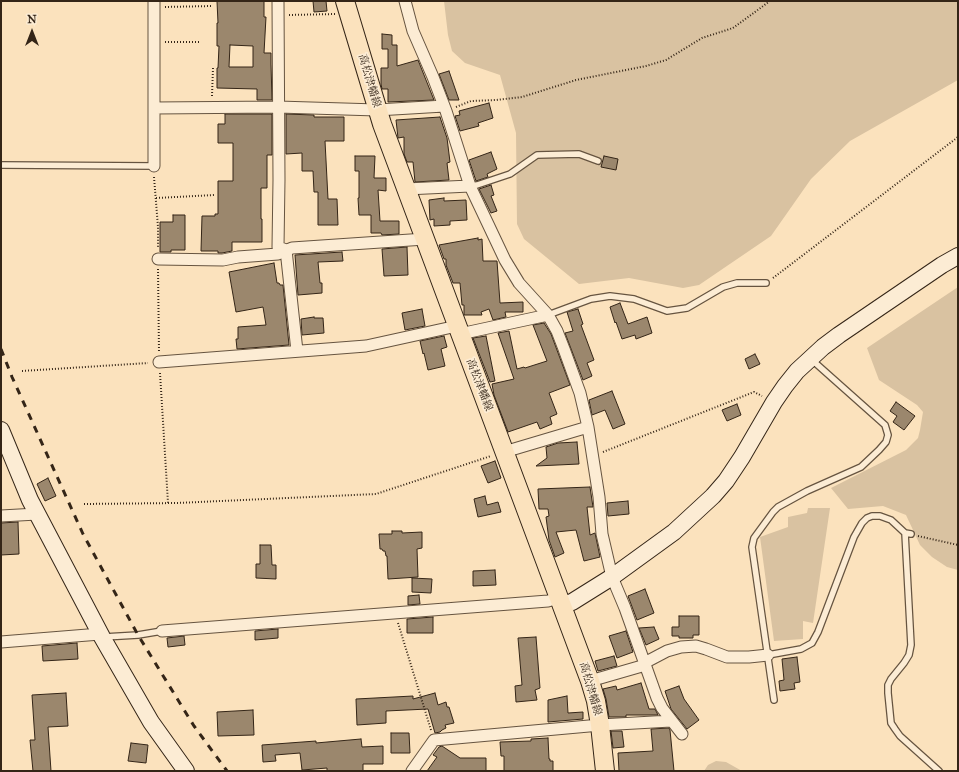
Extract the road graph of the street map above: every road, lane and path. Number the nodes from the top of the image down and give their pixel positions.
1 (278, 1) edge
2 (405, 1) edge
3 (770, 1) edge
4 (154, 4) edge
5 (211, 6) dead end
6 (347, 7) edge
7 (278, 16) junction
8 (154, 42) junction
9 (201, 42) dead end
10 (213, 68) dead end
11 (278, 107) junction
12 (154, 108) junction
13 (212, 108) junction
14 (445, 108) junction
15 (377, 110) junction
16 (958, 138) edge
17 (598, 161) dead end
18 (1, 165) edge
19 (154, 166) junction
20 (470, 186) junction
21 (406, 189) junction
22 (215, 195) dead end
23 (156, 198) junction
24 (425, 239) junction
25 (286, 250) junction
26 (958, 256) edge
27 (158, 259) junction
28 (766, 283) joint
29 (548, 315) junction
30 (458, 330) junction
31 (298, 352) junction
32 (810, 358) junction
33 (159, 362) junction
34 (22, 371) dead end
35 (774, 402) junction
36 (588, 427) junction
37 (1, 430) edge
38 (504, 452) junction
39 (593, 456) junction
40 (168, 503) junction
41 (84, 504) dead end
42 (37, 514) junction
43 (1, 516) edge
44 (908, 534) junction
45 (958, 544) edge
46 (612, 577) junction
47 (560, 602) junction
48 (395, 612) junction
49 (162, 630) joint
50 (101, 636) junction
51 (1, 642) edge
52 (768, 655) junction
53 (644, 664) junction
54 (590, 681) junction
55 (774, 700) dead end
56 (671, 721) junction
57 (600, 725) junction
58 (682, 734) dead end
59 (434, 740) junction
60 (186, 771) edge
61 (412, 771) edge
62 (605, 771) edge
63 (938, 771) edge

1 - 7 street
2 - 14 street
3 - 14 path
4 - 5 path
4 - 8 street
6 - 7 path
6 - 15 main road, 高松津幡線
7 - 11 street
8 - 9 path
8 - 12 street
10 - 13 path
11 - 13 street
11 - 15 street
11 - 25 street
12 - 13 street
12 - 19 street
14 - 15 street
14 - 20 street
15 - 21 main road, 高松津幡線
16 - 28 path
17 - 20 lane
18 - 19 lane
19 - 23 path
20 - 21 street
20 - 29 street
21 - 24 main road, 高松津幡線
22 - 23 path
23 - 27 path
24 - 25 street
24 - 30 main road, 高松津幡線
25 - 27 street
25 - 31 street
26 - 32 street
27 - 33 path
28 - 29 lane
29 - 30 street
29 - 36 street
30 - 31 street
30 - 38 main road, 高松津幡線
31 - 33 street
32 - 35 street
32 - 52 lane
33 - 34 path
33 - 40 path
35 - 39 path
35 - 46 street
36 - 38 street
36 - 39 street
37 - 42 street
38 - 40 path
38 - 47 main road, 高松津幡線
39 - 46 street
40 - 41 path
42 - 43 street
42 - 50 street
44 - 45 path
44 - 52 lane
44 - 63 lane
46 - 47 street
46 - 53 street
47 - 48 street
47 - 54 main road, 高松津幡線
48 - 49 street
48 - 59 path
49 - 50 lane
50 - 51 street
50 - 60 street
52 - 53 street
52 - 55 lane
53 - 54 street
53 - 56 street
54 - 57 main road, 高松津幡線
56 - 57 street
56 - 58 street
57 - 59 street
57 - 62 main road, 高松津幡線
59 - 61 street

